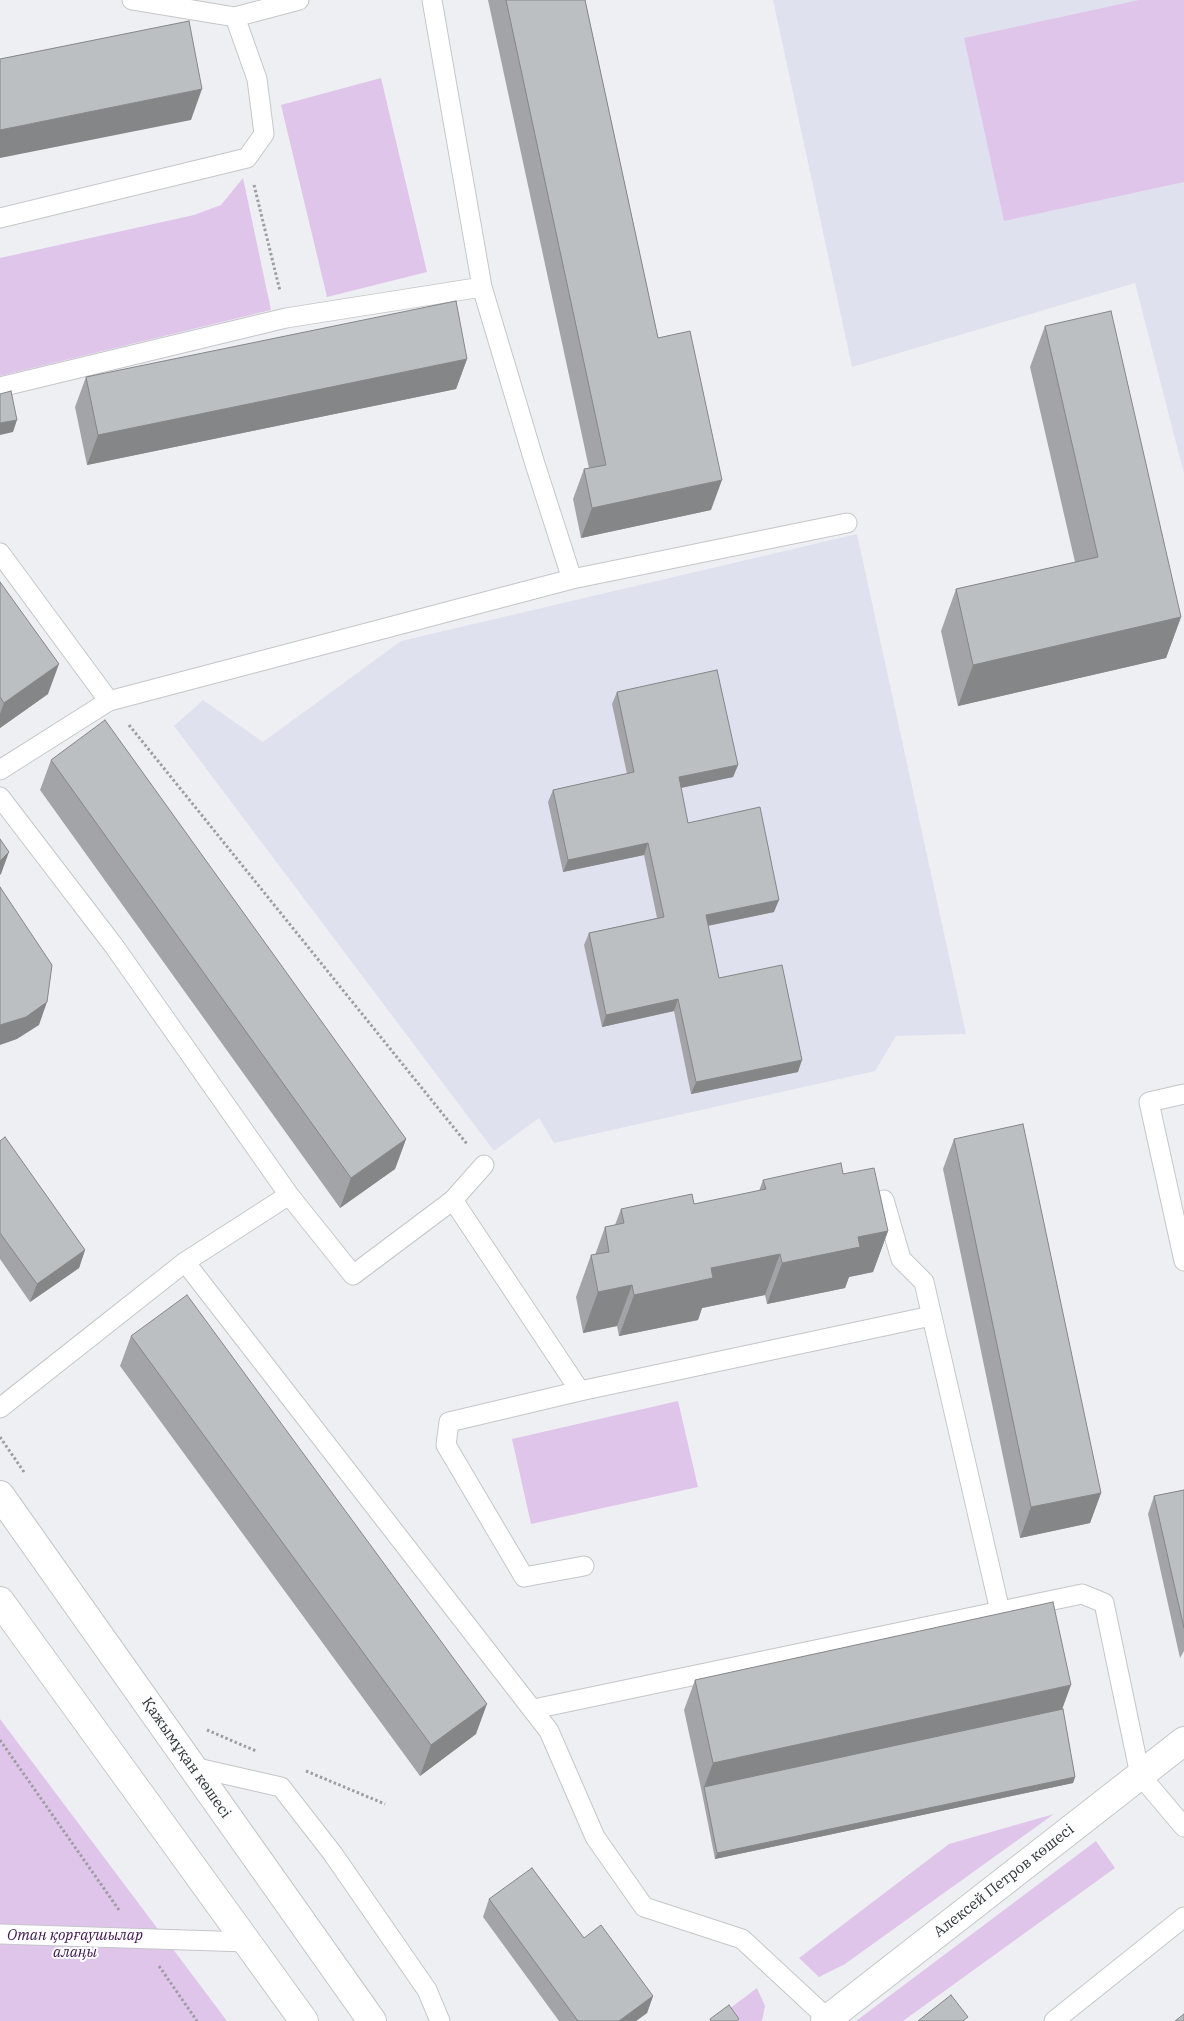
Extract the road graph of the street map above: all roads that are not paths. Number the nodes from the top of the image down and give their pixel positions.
1 (132, 0) edge
2 (299, 0) edge
3 (432, 0) edge
4 (235, 17) junction
5 (0, 218) edge
6 (482, 287) junction
7 (0, 387) edge
8 (848, 523) dead end
9 (0, 553) edge
10 (572, 579) junction
11 (110, 701) junction
12 (0, 770) edge
13 (0, 797) edge
14 (1184, 1094) edge
15 (484, 1165) road end
16 (289, 1195) junction
17 (453, 1200) junction
18 (884, 1200) dead end
19 (1184, 1261) edge
20 (185, 1262) junction
21 (932, 1316) junction
22 (580, 1391) junction
23 (0, 1408) edge
24 (0, 1495) edge
25 (584, 1566) dead end
26 (0, 1600) edge
27 (1000, 1611) junction
28 (534, 1709) junction
29 (1184, 1740) edge
30 (193, 1767) junction
31 (1140, 1775) junction
32 (1184, 1827) edge
33 (1184, 1917) edge
34 (0, 1934) edge
35 (247, 1942) junction
36 (826, 2020) edge
37 (304, 2021) edge
38 (372, 2021) edge
39 (440, 2021) edge
40 (1054, 2021) edge

1 - 4 lane
2 - 4 lane
3 - 6 lane
4 - 5 lane
6 - 7 lane
6 - 10 lane
8 - 10 lane
9 - 11 lane
10 - 11 lane
11 - 12 lane
13 - 16 lane
14 - 19 lane
15 - 17 lane
16 - 17 lane
16 - 20 lane
17 - 22 lane
18 - 21 lane
20 - 23 lane
20 - 28 lane
21 - 22 lane
21 - 27 lane
22 - 25 lane
24 - 30 main road, Қажымұқан көшесі
26 - 35 main road
27 - 28 lane
27 - 31 lane
28 - 36 lane
29 - 31 main road, Алексей Петров көшесі
30 - 38 main road, Қажымұқан көшесі
30 - 39 lane
31 - 32 lane
31 - 36 main road, Алексей Петров көшесі
33 - 40 lane
34 - 35 lane
35 - 37 main road

